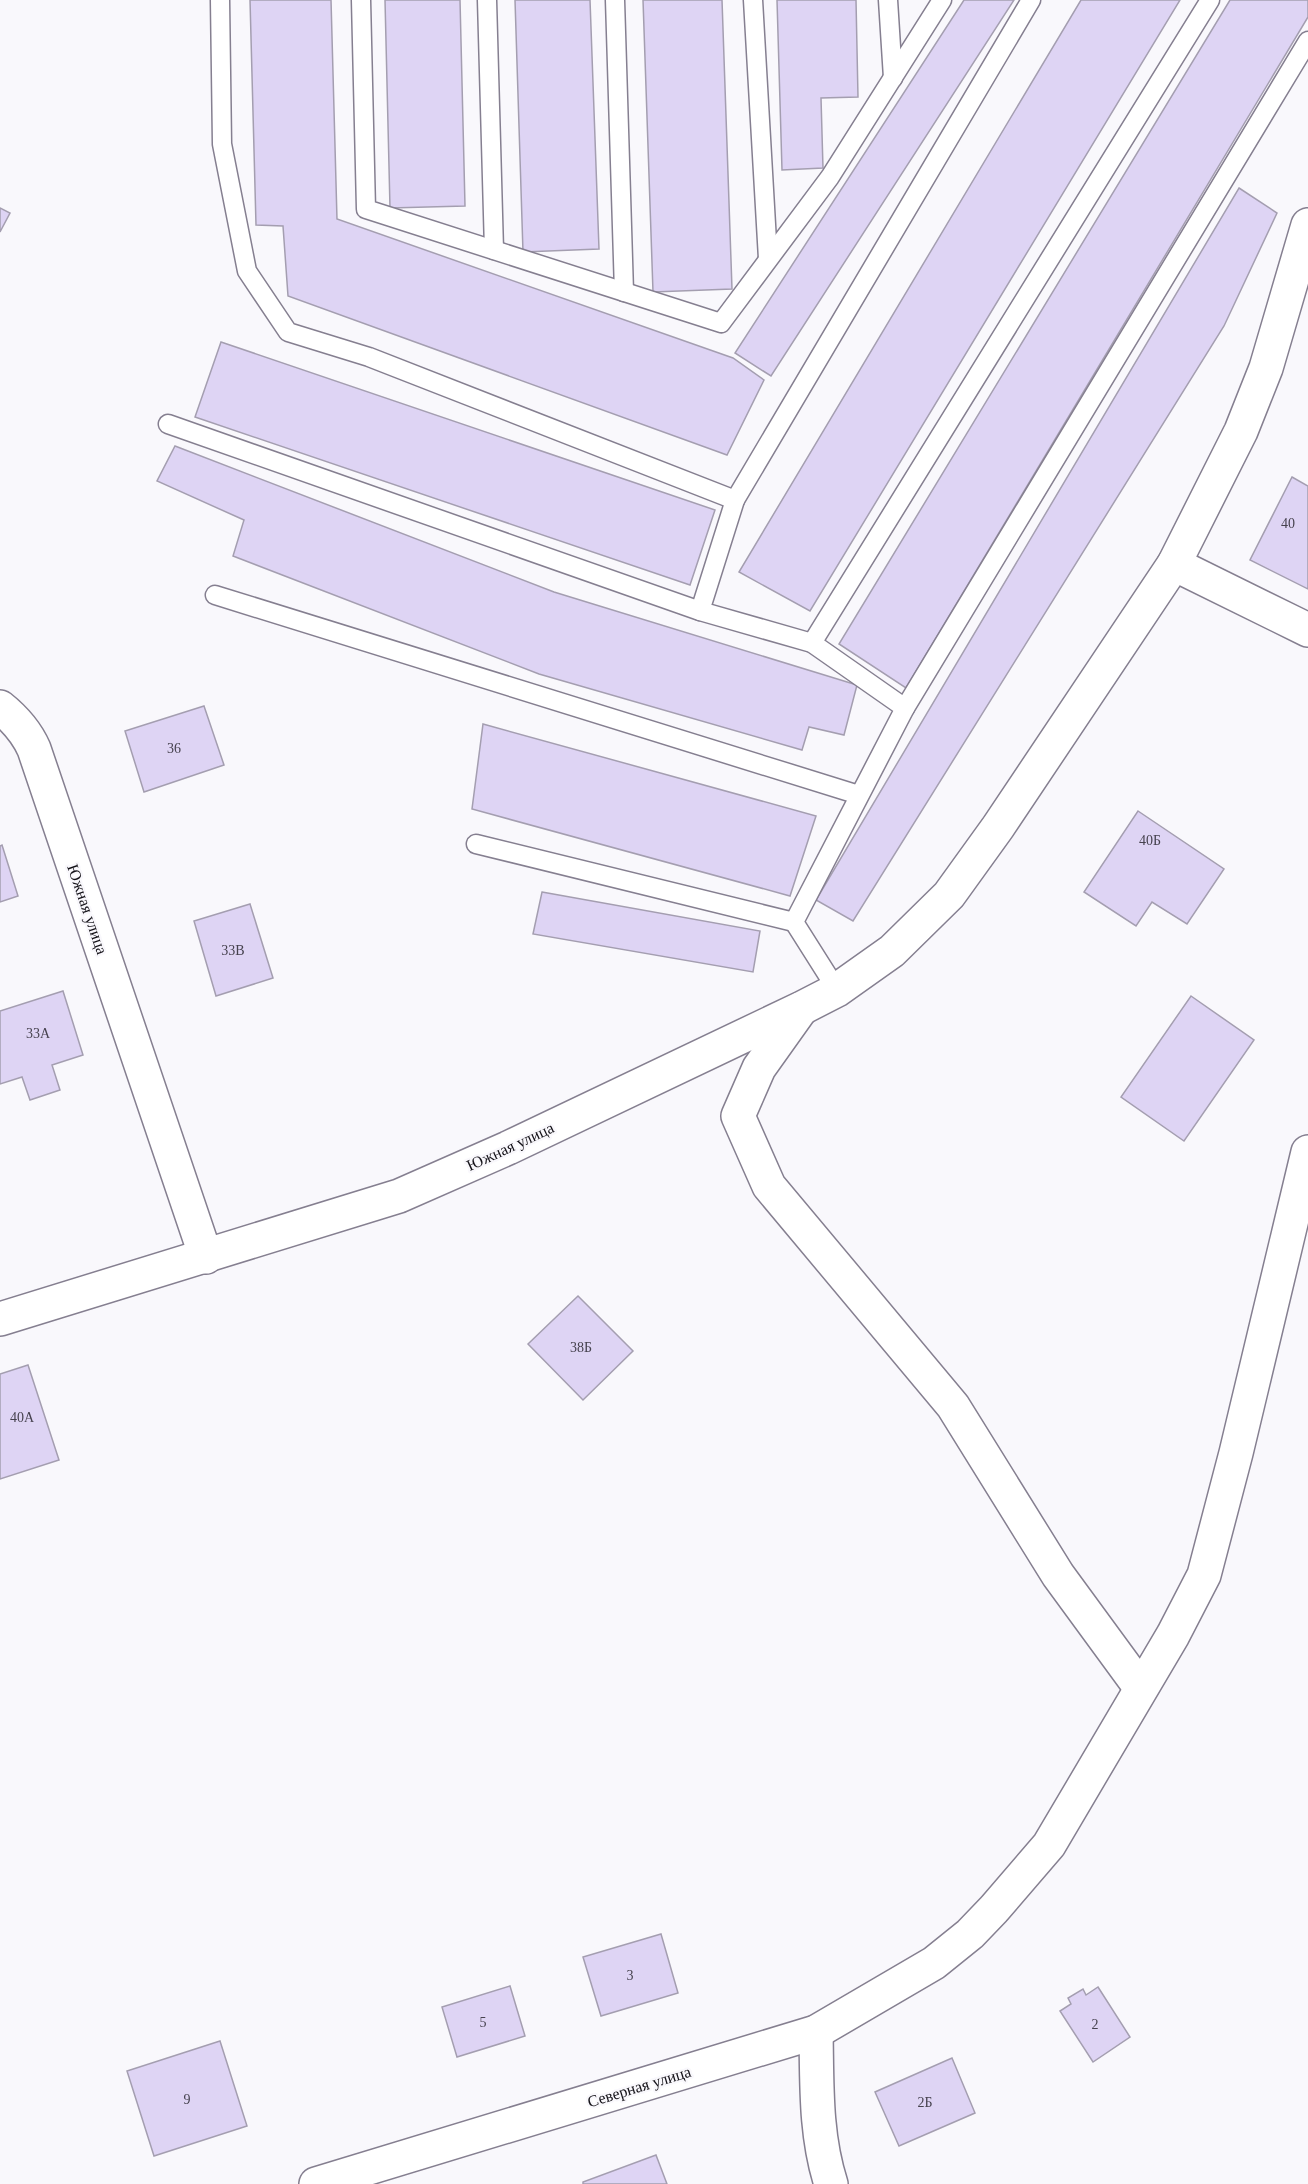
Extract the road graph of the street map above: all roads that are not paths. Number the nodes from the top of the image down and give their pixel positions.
1 (220, 0) edge
2 (361, 0) edge
3 (487, 0) edge
4 (615, 0) edge
5 (753, 0) edge
6 (888, 0) edge
7 (942, 0) edge
8 (1031, 0) edge
9 (1210, 0) edge
10 (1308, 41) edge
11 (893, 78) junction
12 (1308, 225) edge
13 (494, 250) junction
14 (768, 259) junction
15 (624, 292) junction
16 (168, 424) dead end
17 (735, 500) junction
18 (1174, 564) junction
19 (215, 595) dead end
20 (700, 611) junction
21 (1308, 630) edge
22 (812, 643) junction
23 (0, 706) edge
24 (905, 708) junction
25 (859, 795) junction
26 (476, 844) dead end
27 (794, 922) junction
28 (837, 990) junction
29 (802, 1008) junction
30 (1308, 1152) edge
31 (206, 1257) junction
32 (0, 1319) edge
33 (1140, 1687) junction
34 (816, 2032) junction
35 (316, 2184) edge
36 (831, 2184) edge

1 - 17 lane
2 - 13 lane
3 - 13 lane
4 - 15 lane
5 - 14 lane
6 - 11 lane
7 - 11 lane
8 - 17 lane
9 - 22 lane
10 - 24 lane
11 - 14 lane
12 - 18 street, Южная улица
13 - 15 lane
14 - 15 lane
16 - 20 lane
17 - 20 lane
18 - 21 street
18 - 28 street, Южная улица
19 - 25 lane
20 - 22 lane
22 - 24 lane
23 - 31 street, Южная улица
24 - 25 lane
25 - 27 lane
26 - 27 lane
27 - 28 lane
28 - 29 street, Южная улица
29 - 31 street, Южная улица
29 - 33 street
30 - 33 street, Северная улица
31 - 32 street, Южная улица
33 - 34 street, Северная улица
34 - 35 street, Северная улица
34 - 36 street

